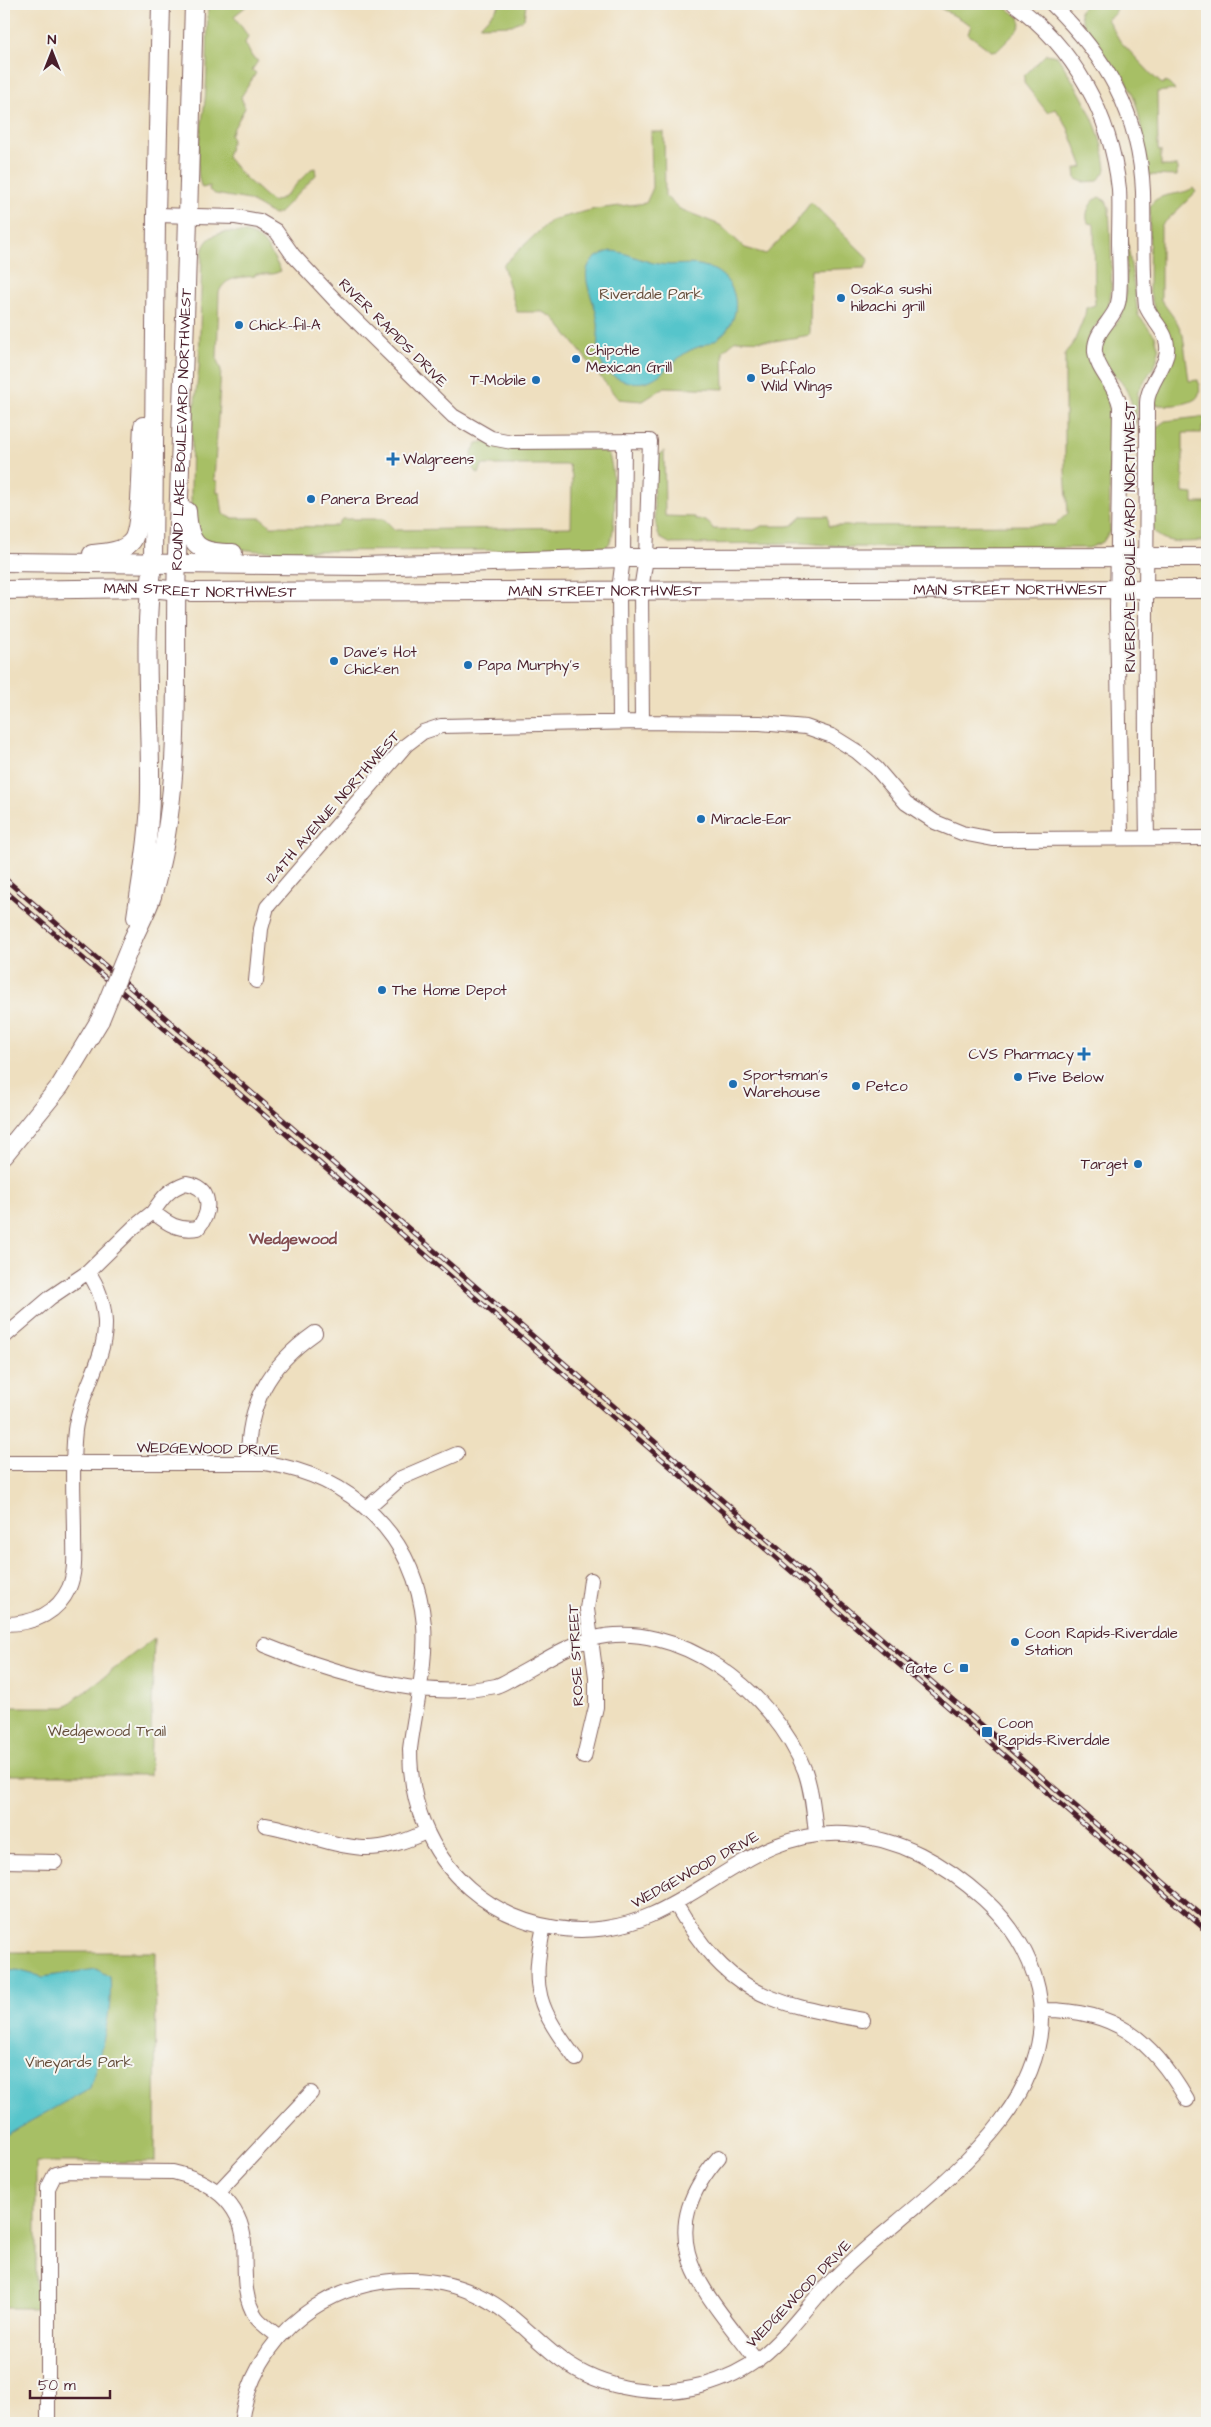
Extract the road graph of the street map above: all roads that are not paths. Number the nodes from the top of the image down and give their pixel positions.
1 (161, 4) edge
2 (194, 4) edge
3 (1014, 4) edge
4 (1052, 4) edge
5 (156, 215) junction
6 (189, 216) junction
7 (154, 372) junction
8 (624, 441) junction
9 (181, 458) junction
10 (1207, 556) edge
11 (1119, 557) junction
12 (1147, 557) junction
13 (624, 558) junction
14 (646, 558) junction
15 (4, 562) edge
16 (68, 562) junction
17 (153, 563) junction
18 (176, 565) junction
19 (363, 566) junction
20 (149, 588) junction
21 (1147, 589) junction
22 (1207, 589) edge
23 (4, 590) edge
24 (619, 590) junction
25 (642, 590) junction
26 (1118, 590) junction
27 (176, 592) junction
28 (620, 722) junction
29 (642, 722) junction
30 (1121, 838) junction
31 (1146, 838) junction
32 (1207, 838) edge
33 (133, 939) junction
34 (256, 981) dead end
35 (4, 1155) edge
36 (153, 1212) dead end
37 (88, 1272) junction
38 (315, 1334) dead end
39 (4, 1337) edge
40 (457, 1454) dead end
41 (4, 1463) edge
42 (74, 1463) junction
43 (248, 1463) junction
44 (367, 1508) junction
45 (591, 1580) dead end
46 (4, 1624) edge
47 (590, 1639) junction
48 (264, 1645) dead end
49 (419, 1688) junction
50 (584, 1757) dead end
51 (265, 1825) dead end
52 (426, 1832) junction
53 (816, 1834) junction
54 (4, 1860) edge
55 (55, 1862) dead end
56 (675, 1903) junction
57 (544, 1926) junction
58 (1041, 2010) junction
59 (863, 2020) dead end
60 (576, 2059) dead end
61 (311, 2093) dead end
62 (1186, 2100) dead end
63 (719, 2157) dead end
64 (219, 2191) junction
65 (279, 2337) junction
66 (757, 2361) junction
67 (48, 2423) edge
68 (241, 2423) edge

1 - 5 main road, ROUND LAKE BOULEVARD NORTHWEST
2 - 6 main road, ROUND LAKE BOULEVARD NORTHWEST
3 - 11 street, RIVERDALE BOULEVARD NORTHWEST
4 - 12 street, RIVERDALE BOULEVARD NORTHWEST
5 - 6 street, RIVER RAPIDS DRIVE
5 - 7 main road, ROUND LAKE BOULEVARD NORTHWEST
6 - 8 street, RIVER RAPIDS DRIVE
6 - 9 main road, ROUND LAKE BOULEVARD NORTHWEST
7 - 16 main road
7 - 17 main road, ROUND LAKE BOULEVARD NORTHWEST
8 - 13 street
8 - 14 street, RIVER RAPIDS DRIVE
9 - 18 main road, ROUND LAKE BOULEVARD NORTHWEST
9 - 19 main road
10 - 12 main road, MAIN STREET NORTHWEST
11 - 12 main road, MAIN STREET NORTHWEST
11 - 14 main road, MAIN STREET NORTHWEST
11 - 26 street, RIVERDALE BOULEVARD NORTHWEST
12 - 21 street, RIVERDALE BOULEVARD NORTHWEST
13 - 14 main road, MAIN STREET NORTHWEST
13 - 19 main road, MAIN STREET NORTHWEST
13 - 24 street
14 - 25 street, RIVER RAPIDS DRIVE
15 - 16 main road, MAIN STREET NORTHWEST
16 - 17 main road, MAIN STREET NORTHWEST
17 - 18 main road, MAIN STREET NORTHWEST
17 - 20 main road, ROUND LAKE BOULEVARD NORTHWEST
18 - 19 main road, MAIN STREET NORTHWEST
18 - 27 main road, ROUND LAKE BOULEVARD NORTHWEST
20 - 23 main road, MAIN STREET NORTHWEST
20 - 27 main road, MAIN STREET NORTHWEST
20 - 33 main road, ROUND LAKE BOULEVARD NORTHWEST
21 - 22 main road, MAIN STREET NORTHWEST
21 - 26 main road, MAIN STREET NORTHWEST
21 - 31 street, RIVERDALE BOULEVARD NORTHWEST
24 - 25 main road, MAIN STREET NORTHWEST
24 - 27 main road, MAIN STREET NORTHWEST
24 - 28 street
25 - 26 main road, MAIN STREET NORTHWEST
25 - 29 street, RIVER RAPIDS DRIVE
26 - 30 street, RIVERDALE BOULEVARD NORTHWEST
27 - 33 main road, ROUND LAKE BOULEVARD NORTHWEST
28 - 29 street, 124TH AVENUE NORTHWEST
28 - 34 street, 124TH AVENUE NORTHWEST
29 - 30 street
30 - 31 street
31 - 32 street
33 - 35 main road, ROUND LAKE BOULEVARD NORTHWEST, bridge
36 - 37 street
37 - 39 street
37 - 42 street
38 - 43 street
40 - 44 street
41 - 42 street, WEDGEWOOD DRIVE
42 - 43 street, WEDGEWOOD DRIVE
42 - 46 street
43 - 44 street, WEDGEWOOD DRIVE
44 - 49 street, WEDGEWOOD DRIVE
45 - 47 street, ROSE STREET
47 - 49 street
47 - 50 street, ROSE STREET
47 - 53 street
48 - 49 street
49 - 52 street, WEDGEWOOD DRIVE
51 - 52 street
52 - 57 street, WEDGEWOOD DRIVE
53 - 56 street, WEDGEWOOD DRIVE
53 - 58 street, WEDGEWOOD DRIVE
54 - 55 street
56 - 57 street, WEDGEWOOD DRIVE
56 - 59 street
57 - 60 street
58 - 62 street
58 - 66 street, WEDGEWOOD DRIVE
61 - 64 street
63 - 66 street
64 - 65 street
64 - 67 street
65 - 66 street, WEDGEWOOD DRIVE
65 - 68 street, WEDGEWOOD DRIVE

